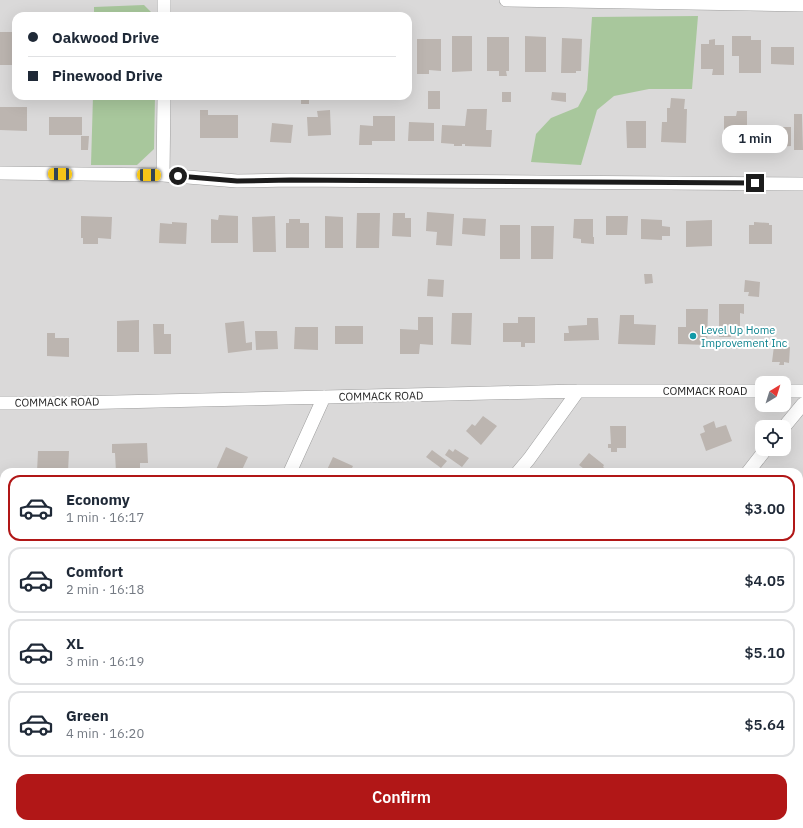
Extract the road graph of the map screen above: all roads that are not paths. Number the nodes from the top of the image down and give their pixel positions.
1 (164, 0) edge
2 (506, 0) edge
3 (803, 5) edge
4 (164, 12) edge
5 (164, 100) edge
6 (0, 173) edge
7 (164, 175) junction
8 (803, 184) edge
9 (578, 391) junction
10 (755, 392) edge
11 (791, 392) edge
12 (803, 392) edge
13 (324, 397) junction
14 (0, 403) edge
15 (803, 404) edge
16 (790, 420) edge
17 (761, 456) edge
18 (292, 468) edge
19 (521, 468) edge
20 (751, 468) edge

1 - 4 street
2 - 3 street
5 - 7 street
6 - 7 street
7 - 8 street
9 - 10 street, COMMACK ROAD
9 - 13 street, COMMACK ROAD
9 - 19 street
11 - 12 street
13 - 14 street, COMMACK ROAD
13 - 18 street
15 - 16 street
17 - 20 street

